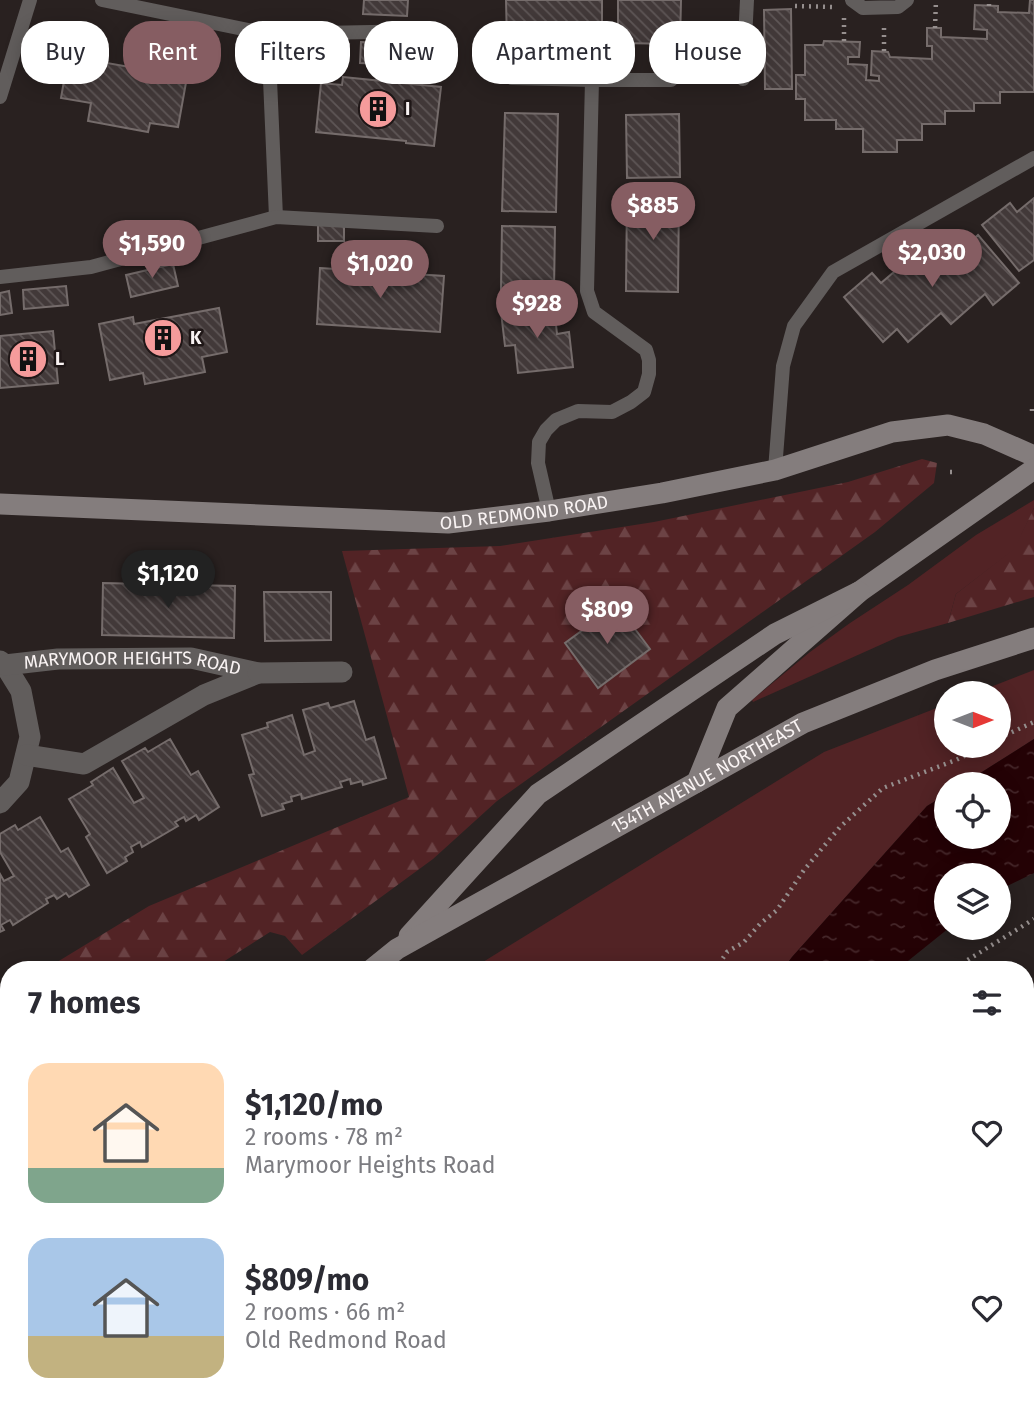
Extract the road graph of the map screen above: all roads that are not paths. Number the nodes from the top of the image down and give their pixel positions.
1 (30, 0) edge
2 (102, 0) edge
3 (747, 0) edge
4 (907, 0) edge
5 (848, 3) edge
6 (746, 21) edge
7 (235, 27) edge
8 (270, 84) edge
9 (592, 84) edge
10 (0, 97) edge
11 (1034, 158) edge
12 (276, 217) junction
13 (437, 226) dead end
14 (0, 277) edge
15 (1034, 456) edge
16 (1034, 469) edge
17 (775, 470) junction
18 (0, 504) edge
19 (549, 511) junction
20 (859, 592) junction
21 (1034, 638) edge
22 (2, 663) edge
23 (342, 672) dead end
24 (258, 673) junction
25 (26, 755) junction
26 (696, 782) junction
27 (0, 803) edge
28 (397, 949) junction
29 (382, 961) edge

1 - 10 lane
2 - 7 lane
3 - 6 lane
4 - 5 lane
8 - 12 lane
9 - 19 lane
11 - 17 lane
12 - 13 lane
12 - 14 lane
15 - 17 main road, OLD REDMOND ROAD
16 - 20 main road
17 - 19 main road, OLD REDMOND ROAD
18 - 19 main road, OLD REDMOND ROAD
20 - 26 main road
20 - 28 main road
21 - 26 main road, 154TH AVENUE NORTHEAST
22 - 24 street, MARYMOOR HEIGHTS ROAD
22 - 25 street
23 - 24 street, MARYMOOR HEIGHTS ROAD
24 - 25 street, MARYMOOR HEIGHTS ROAD
25 - 27 street
26 - 28 main road, 154TH AVENUE NORTHEAST
28 - 29 main road

